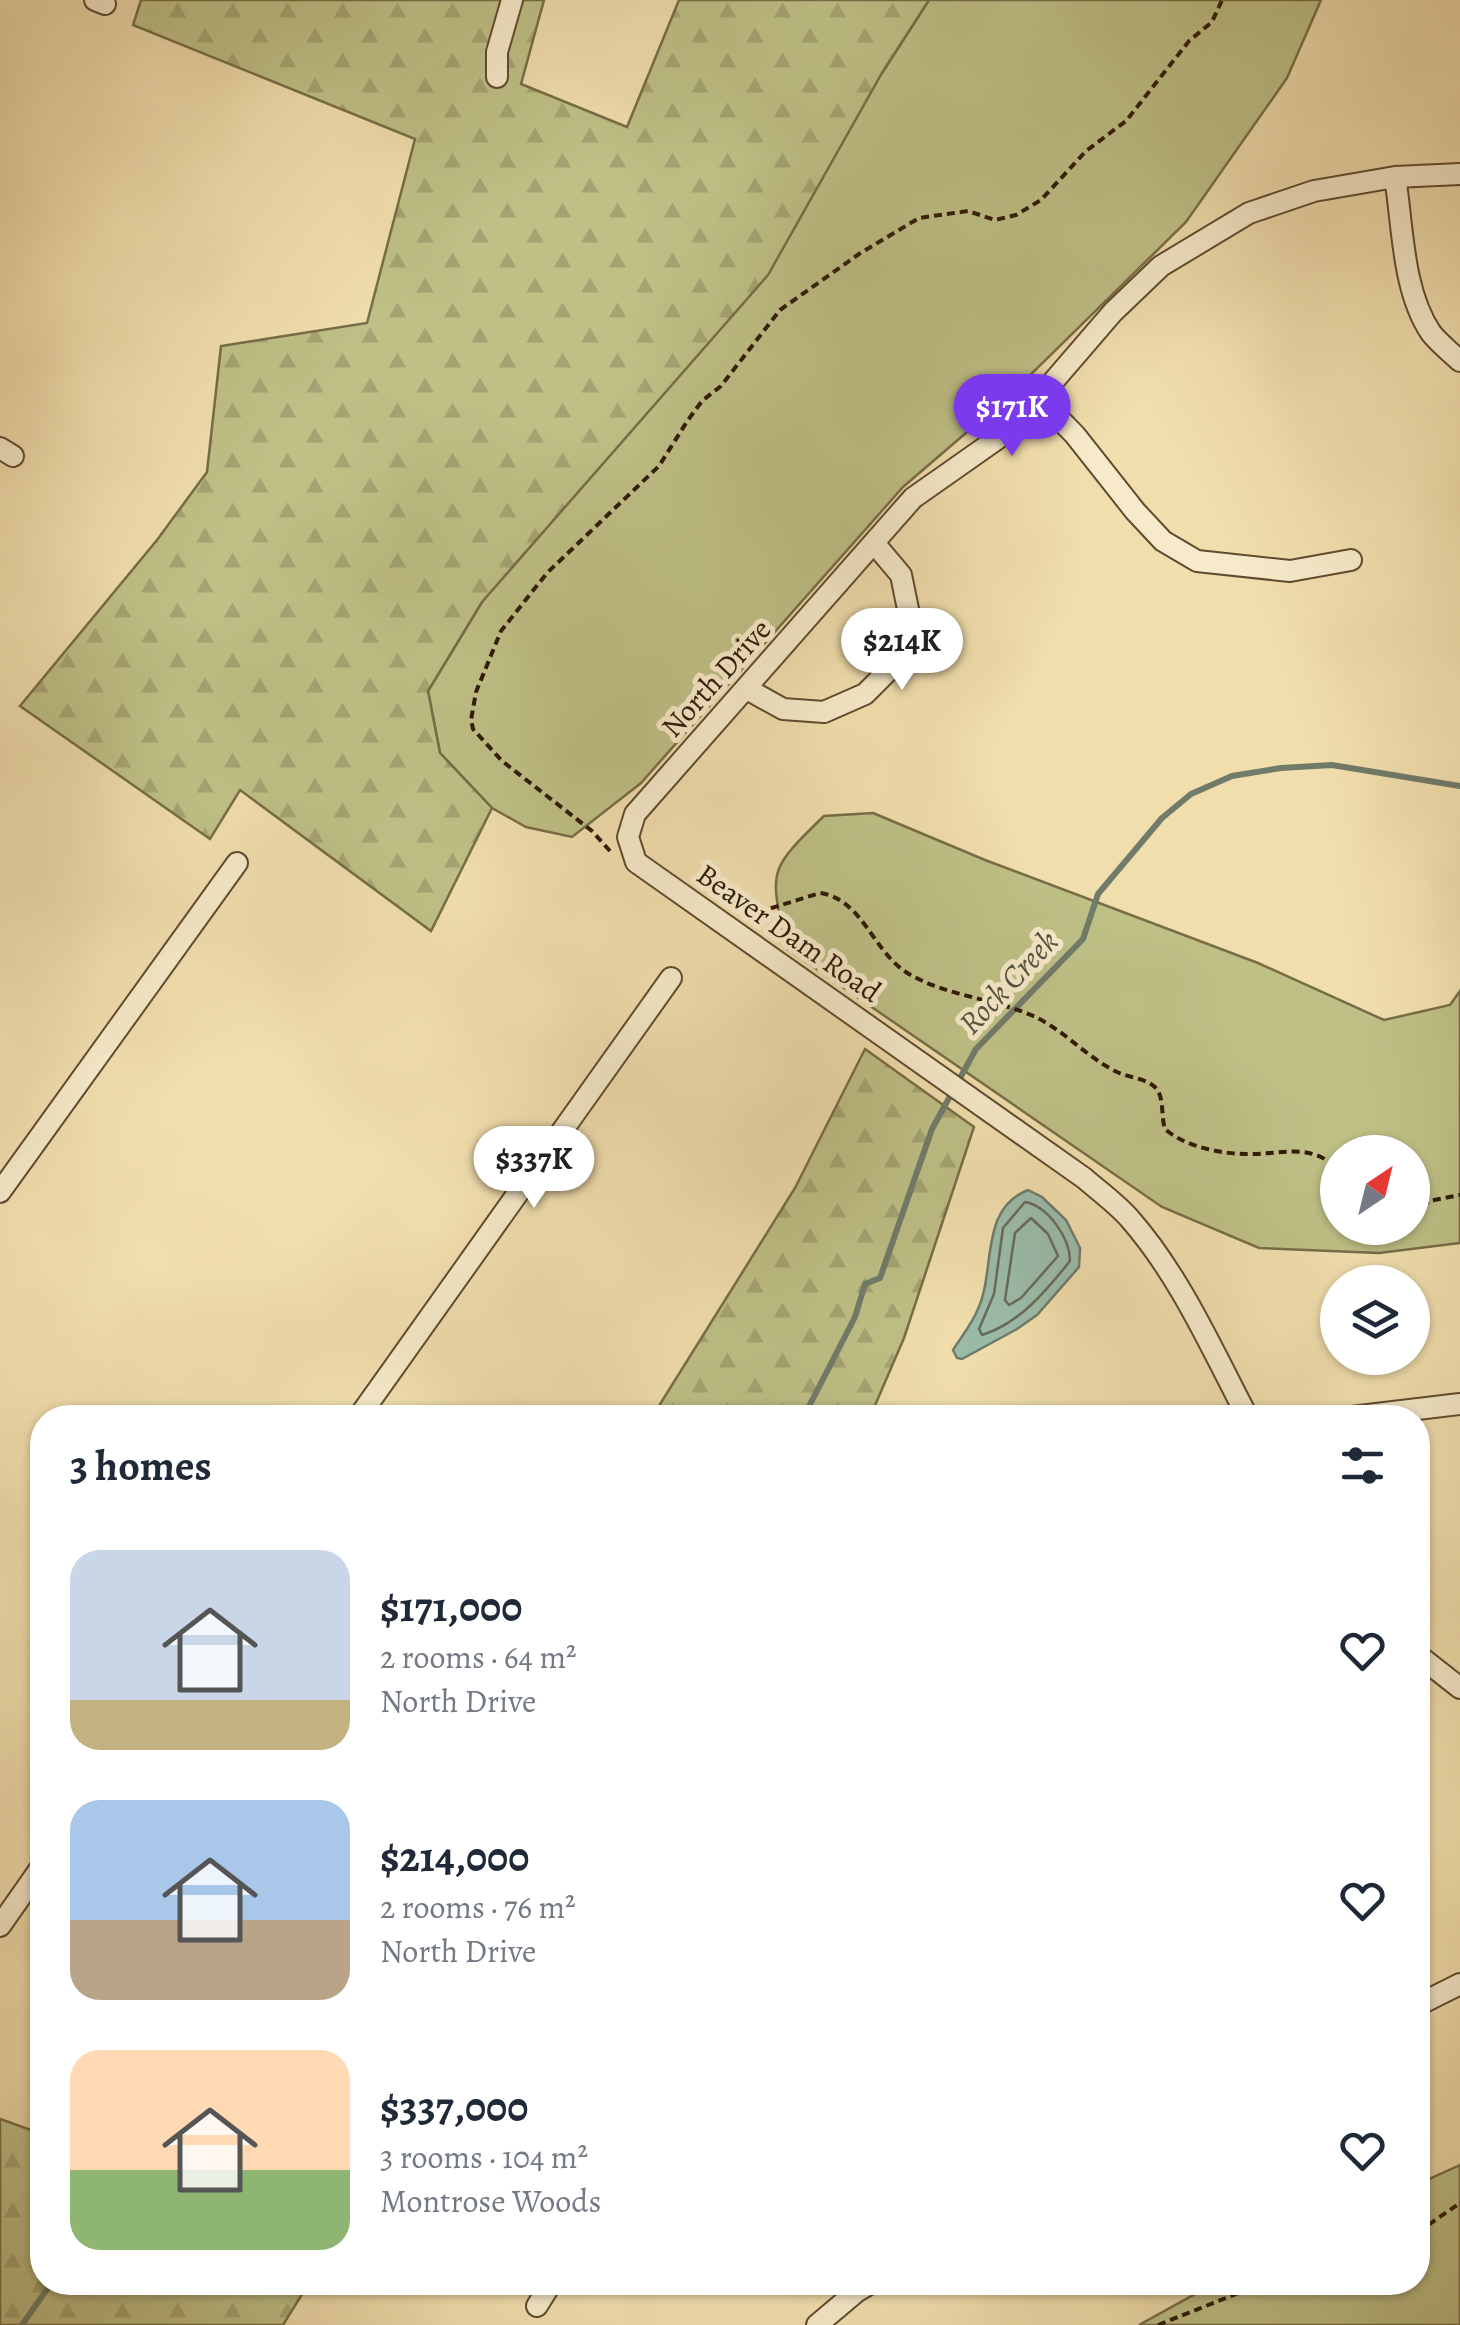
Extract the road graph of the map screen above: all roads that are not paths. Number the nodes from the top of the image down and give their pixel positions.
1 (512, 0) edge
2 (497, 77) dead end
3 (1460, 174) edge
4 (1395, 177) junction
5 (1460, 361) edge
6 (1039, 398) junction
7 (874, 542) junction
8 (1351, 560) dead end
9 (747, 689) junction
10 (636, 862) joint
11 (237, 863) dead end
12 (671, 978) dead end
13 (0, 1192) edge
14 (1460, 1404) edge
15 (367, 1405) edge
16 (1241, 1405) edge
17 (1430, 1406) edge
18 (1430, 1664) edge
19 (1460, 1688) edge
20 (30, 1883) edge
21 (0, 1926) edge
22 (1460, 1984) edge
23 (1430, 1999) edge
24 (544, 2295) edge
25 (852, 2295) edge
26 (537, 2306) dead end
27 (817, 2325) edge

1 - 2 street
3 - 4 street, North Drive
4 - 5 street
4 - 6 street, North Drive
6 - 7 street, North Drive
6 - 8 street
7 - 9 street, North Drive
7 - 9 street
9 - 10 street, North Drive
10 - 16 street, Beaver Dam Road
11 - 13 street
12 - 15 street
14 - 17 street
18 - 19 street
20 - 21 street
22 - 23 street
24 - 26 street
25 - 27 street

